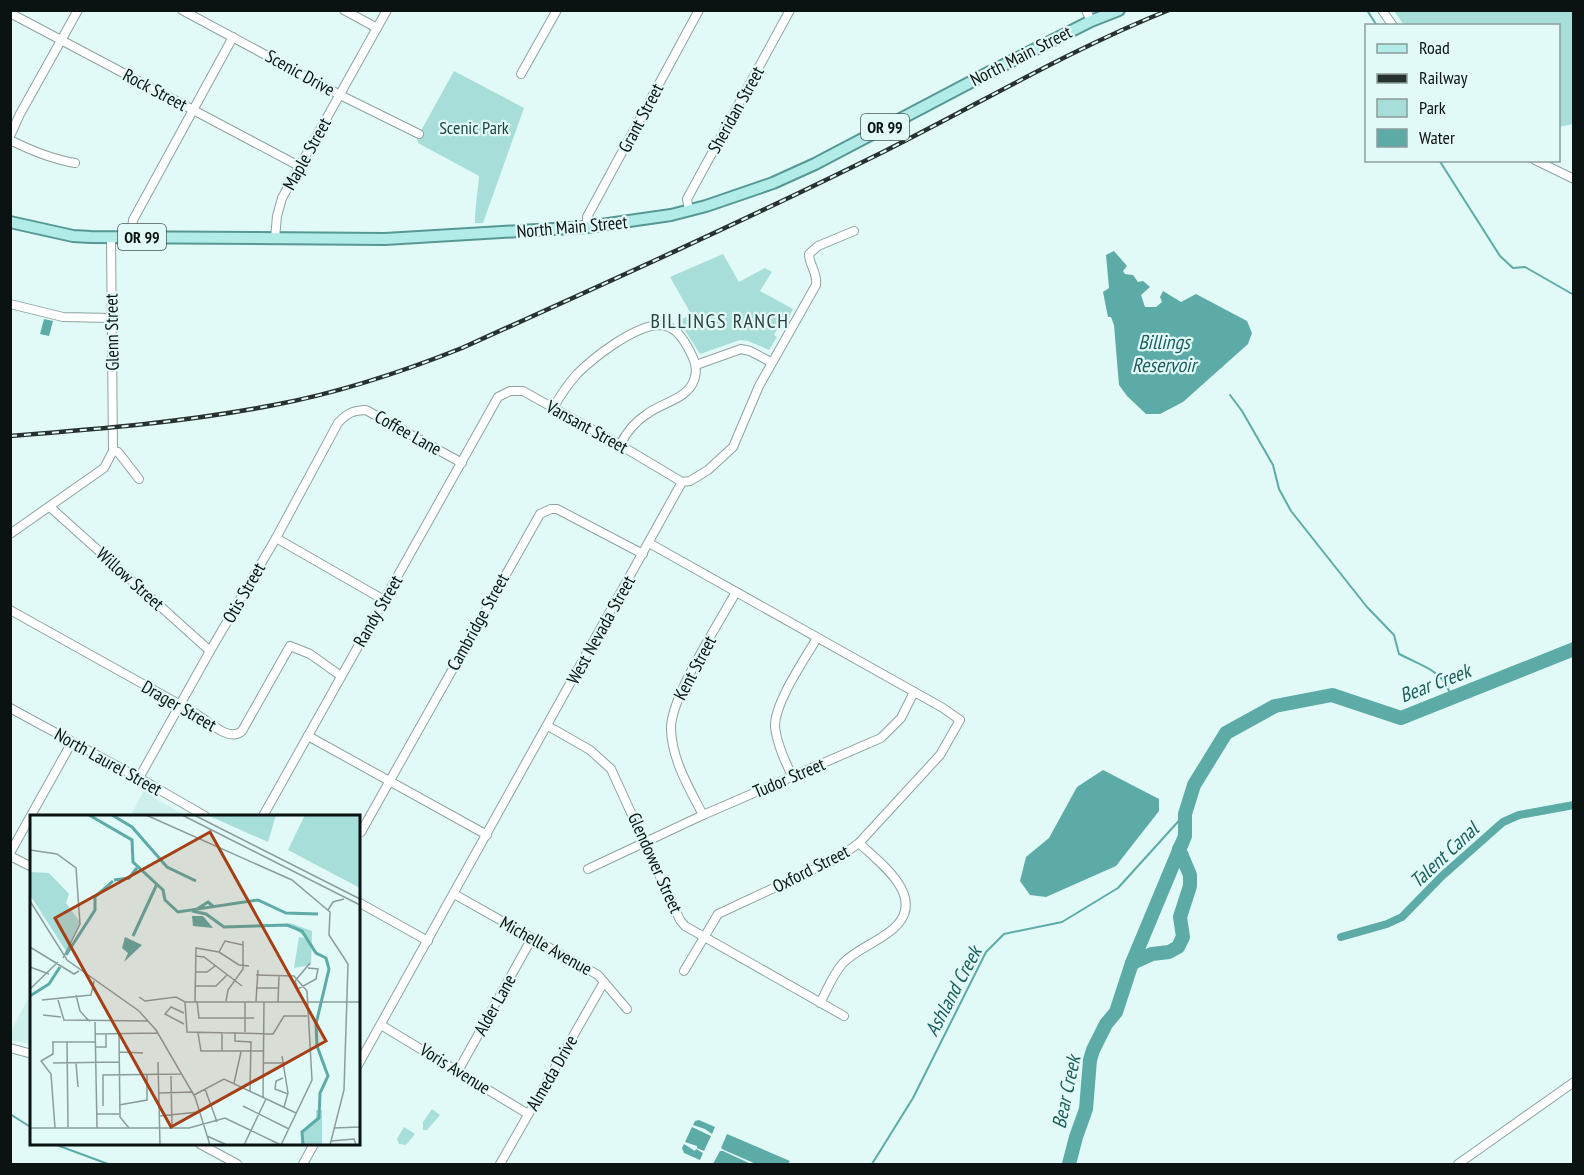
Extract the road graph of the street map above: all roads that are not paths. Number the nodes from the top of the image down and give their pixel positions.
1 (78, 10) edge
2 (182, 10) edge
3 (344, 10) edge
4 (387, 10) edge
5 (557, 10) edge
6 (699, 10) edge
7 (790, 10) edge
8 (1102, 10) edge
9 (1119, 10) edge
10 (1382, 10) edge
11 (10, 13) edge
12 (1088, 16) edge
13 (1392, 24) edge
14 (377, 28) junction
15 (233, 37) junction
16 (61, 40) junction
17 (521, 74) dead end
18 (339, 95) junction
19 (194, 110) junction
20 (419, 134) dead end
21 (10, 138) edge
22 (1538, 162) edge
23 (75, 163) dead end
24 (299, 166) junction
25 (1574, 179) edge
26 (689, 210) junction
27 (10, 222) edge
28 (587, 227) junction
29 (854, 231) dead end
30 (111, 237) junction
31 (131, 237) junction
32 (275, 238) junction
33 (10, 304) edge
34 (111, 318) junction
35 (771, 362) junction
36 (696, 365) junction
37 (492, 405) joint
38 (553, 408) junction
39 (351, 411) joint
40 (620, 445) junction
41 (113, 451) junction
42 (462, 463) junction
43 (139, 478) dead end
44 (682, 482) junction
45 (50, 507) junction
46 (10, 534) edge
47 (276, 538) junction
48 (649, 543) junction
49 (643, 555) junction
50 (736, 592) junction
51 (384, 600) junction
52 (10, 610) edge
53 (817, 638) junction
54 (210, 651) junction
55 (341, 676) junction
56 (914, 692) junction
57 (179, 706) junction
58 (10, 708) edge
59 (548, 726) junction
60 (308, 736) junction
61 (72, 742) junction
62 (792, 776) junction
63 (139, 778) junction
64 (389, 781) junction
65 (32, 815) edge
66 (203, 815) edge
67 (264, 815) edge
68 (703, 815) junction
69 (30, 818) edge
70 (361, 832) dead end
71 (487, 835) junction
72 (645, 842) junction
73 (859, 843) junction
74 (10, 854) edge
75 (30, 866) edge
76 (588, 869) dead end
77 (454, 894) junction
78 (360, 903) edge
79 (704, 937) junction
80 (532, 938) junction
81 (428, 941) junction
82 (684, 971) dead end
83 (604, 982) junction
84 (820, 1004) junction
85 (627, 1009) dead end
86 (844, 1016) dead end
87 (381, 1024) junction
88 (10, 1048) edge
89 (30, 1053) edge
90 (360, 1061) edge
91 (458, 1071) junction
92 (1574, 1082) edge
93 (528, 1114) junction
94 (205, 1145) edge
95 (313, 1145) edge
96 (237, 1164) edge
97 (303, 1164) edge
98 (500, 1164) edge
99 (1458, 1164) edge

1 - 16 street
2 - 15 street, Scenic Drive
3 - 14 street
4 - 14 street, Maple Street
5 - 17 street
6 - 28 street, Grant Street
7 - 26 street, Sheridan Street
8 - 12 main road, North Main Street / OR 99
9 - 12 main road, North Main Street / OR 99
10 - 13 street
11 - 16 street, Rock Street
12 - 26 main road, North Main Street / OR 99
14 - 18 street, Maple Street
15 - 18 street, Scenic Drive
15 - 19 street
16 - 19 street, Rock Street
16 - 21 street
18 - 20 street, Scenic Drive
18 - 24 street, Maple Street
19 - 24 street, Rock Street
19 - 31 street
21 - 23 street
22 - 25 street
24 - 32 street, Maple Street
26 - 28 main road, North Main Street / OR 99
27 - 30 main road, North Main Street / OR 99
28 - 32 main road, North Main Street / OR 99
29 - 35 street
30 - 31 main road, North Main Street / OR 99
30 - 34 street, Glenn Street
31 - 32 main road, North Main Street / OR 99
33 - 34 street
34 - 41 street, Glenn Street
35 - 36 street
35 - 44 street
36 - 38 street
36 - 40 street
37 - 38 street, Vansant Street
37 - 42 street, Randy Street
38 - 40 street, Vansant Street
39 - 42 street, Coffee Lane
39 - 47 street, Otis Street
40 - 44 street, Vansant Street
41 - 43 street
41 - 45 street, Glenn Street
42 - 51 street, Randy Street
44 - 48 street, West Nevada Street
45 - 46 street
45 - 54 street, Willow Street
47 - 51 street
47 - 54 street, Otis Street
48 - 49 street, West Nevada Street
48 - 50 street
49 - 59 street, West Nevada Street
49 - 64 street, Cambridge Street
50 - 53 street
50 - 68 street, Kent Street
51 - 55 street, Randy Street
52 - 57 street, Drager Street
53 - 56 street
53 - 62 street
54 - 57 street, Otis Street
55 - 57 street, Drager Street
55 - 60 street, Randy Street
56 - 62 street, Tudor Street
56 - 73 street, Oxford Street
57 - 63 street, Otis Street
58 - 61 street, North Laurel Street
59 - 71 street, West Nevada Street
59 - 72 street, Glendower Street
60 - 64 street
60 - 67 street, Randy Street
61 - 63 street, North Laurel Street
61 - 65 street
62 - 68 street, Tudor Street
63 - 66 street, North Laurel Street
64 - 70 street, Cambridge Street
64 - 71 street
68 - 72 street, Tudor Street
69 - 74 street
71 - 77 street, West Nevada Street
72 - 76 street, Tudor Street
72 - 79 street, Glendower Street
73 - 79 street, Oxford Street
73 - 84 street
74 - 75 street
77 - 80 street, Michelle Avenue
77 - 81 street, West Nevada Street
78 - 81 street
79 - 82 street, Oxford Street
79 - 84 street, Glendower Street
80 - 83 street, Michelle Avenue
80 - 91 street, Alder Lane
81 - 87 street, West Nevada Street
83 - 85 street, Michelle Avenue
83 - 93 street, Almeda Drive
84 - 86 street, Glendower Street
87 - 90 street, West Nevada Street
87 - 91 street, Voris Avenue
88 - 89 street
91 - 93 street, Voris Avenue
92 - 99 street
93 - 98 street, Almeda Drive
94 - 96 street
95 - 97 street

